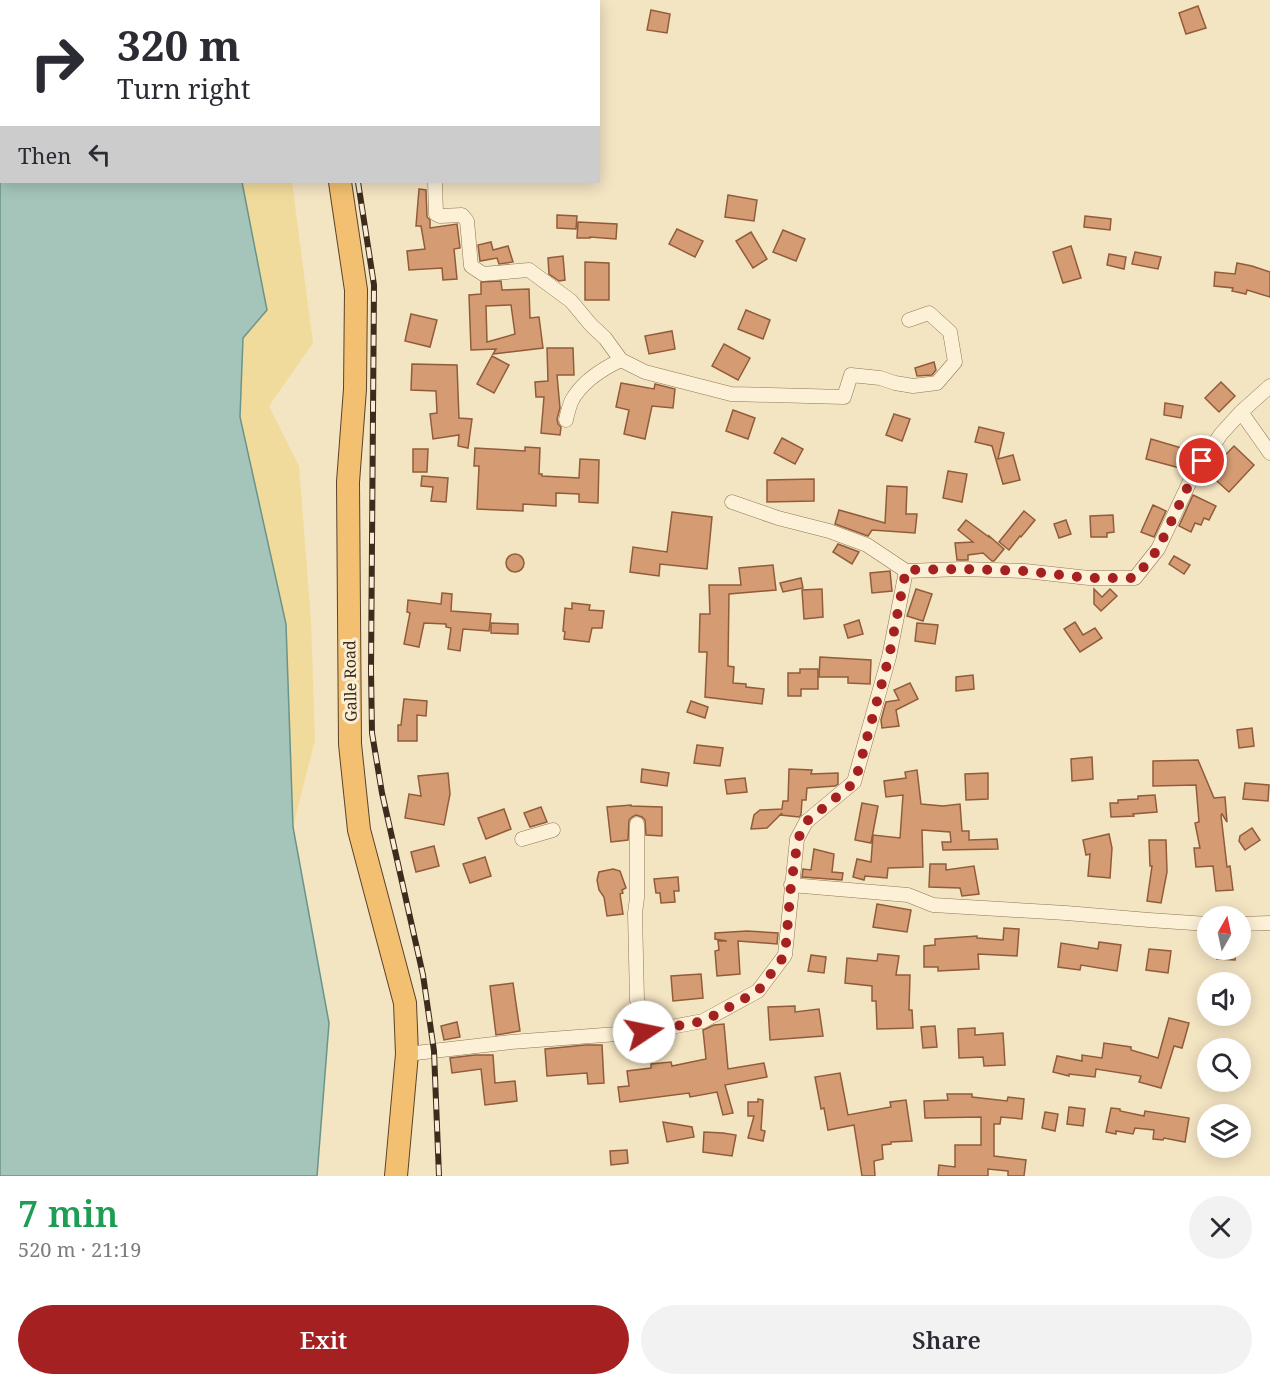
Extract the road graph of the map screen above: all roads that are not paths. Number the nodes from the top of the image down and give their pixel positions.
1 (340, 183) edge
2 (435, 183) edge
3 (909, 320) dead end
4 (621, 360) junction
5 (1270, 386) edge
6 (1241, 412) junction
7 (566, 420) dead end
8 (1270, 453) edge
9 (732, 502) dead end
10 (906, 570) junction
11 (637, 824) dead end
12 (554, 830) dead end
13 (522, 839) dead end
14 (791, 885) junction
15 (1197, 923) edge
16 (1270, 923) edge
17 (1251, 924) edge
18 (644, 1032) junction
19 (407, 1054) junction
20 (396, 1176) edge

1 - 19 highway, Galle Road
2 - 4 street
3 - 4 street
4 - 7 street
5 - 6 street
6 - 8 street
6 - 10 street
9 - 10 street
10 - 14 street
11 - 18 street
12 - 13 street
14 - 15 street
14 - 18 street
16 - 17 street
18 - 19 street
19 - 20 highway, Galle Road

